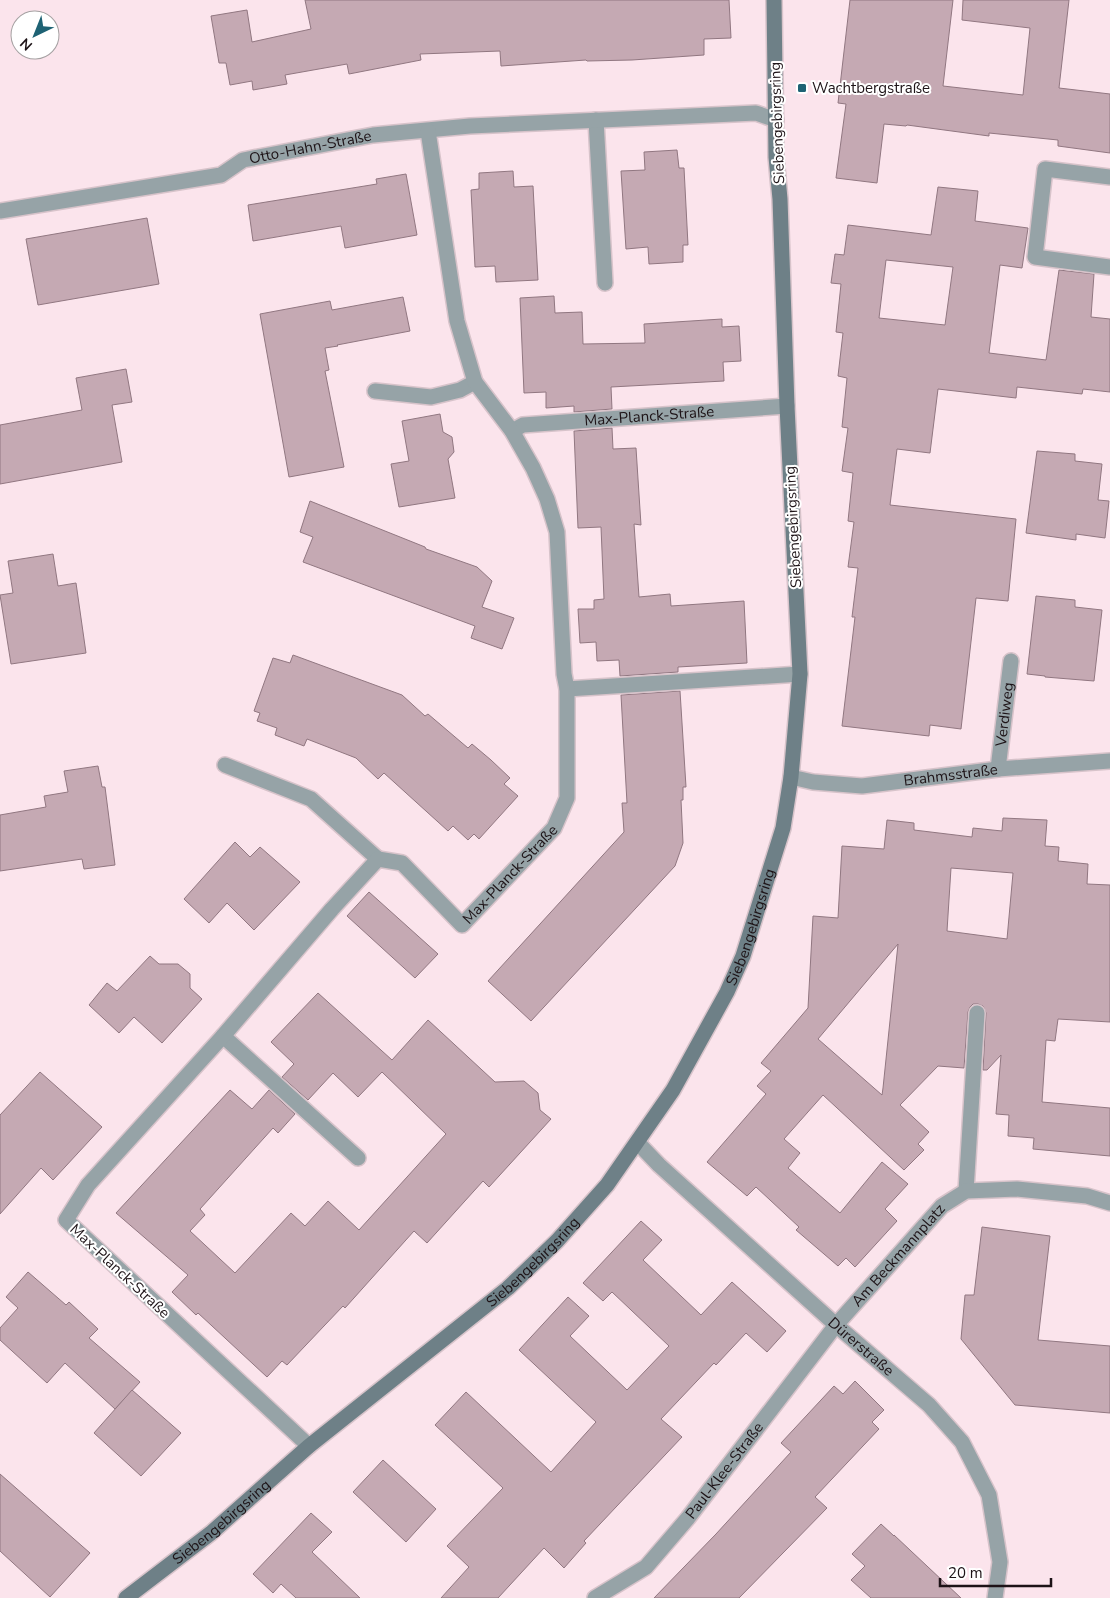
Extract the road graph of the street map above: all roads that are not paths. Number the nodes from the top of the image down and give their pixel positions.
1 (774, 0) edge
2 (596, 120) junction
3 (776, 120) junction
4 (428, 131) junction
5 (1110, 177) edge
6 (0, 211) edge
7 (1110, 267) edge
8 (605, 283) dead end
9 (475, 382) junction
10 (374, 391) dead end
11 (787, 406) junction
12 (512, 431) junction
13 (1011, 661) dead end
14 (800, 674) junction
15 (567, 689) junction
16 (1110, 761) edge
17 (225, 765) dead end
18 (998, 769) junction
19 (791, 777) junction
20 (378, 859) junction
21 (976, 1013) dead end
22 (223, 1036) junction
23 (638, 1143) junction
24 (358, 1158) dead end
25 (966, 1191) junction
26 (1110, 1203) edge
27 (836, 1325) junction
28 (309, 1446) junction
29 (126, 1598) edge
30 (595, 1598) edge
31 (995, 1598) edge

1 - 3 street, Siebengebirgsring
2 - 3 street, Otto-Hahn-Straße
2 - 4 street, Otto-Hahn-Straße
2 - 8 street
3 - 11 street, Siebengebirgsring
4 - 6 street, Otto-Hahn-Straße
4 - 9 street, Max-Planck-Straße
5 - 7 street
9 - 10 street
9 - 12 street, Max-Planck-Straße
11 - 12 street, Max-Planck-Straße
11 - 14 street, Siebengebirgsring
12 - 15 street, Max-Planck-Straße
13 - 18 street, Verdiweg
14 - 15 street
14 - 19 street, Siebengebirgsring
15 - 20 street, Max-Planck-Straße
16 - 18 street, Brahmsstraße
17 - 20 street
18 - 19 street, Brahmsstraße
19 - 23 street, Siebengebirgsring
20 - 22 street, Max-Planck-Straße
21 - 25 street
22 - 24 street
22 - 28 street, Max-Planck-Straße
23 - 27 street, Dürerstraße
23 - 28 street, Siebengebirgsring
25 - 26 street, Am Beckmannplatz
25 - 27 street, Am Beckmannplatz
27 - 30 street, Paul-Klee-Straße
27 - 31 street, Dürerstraße
28 - 29 street, Siebengebirgsring

